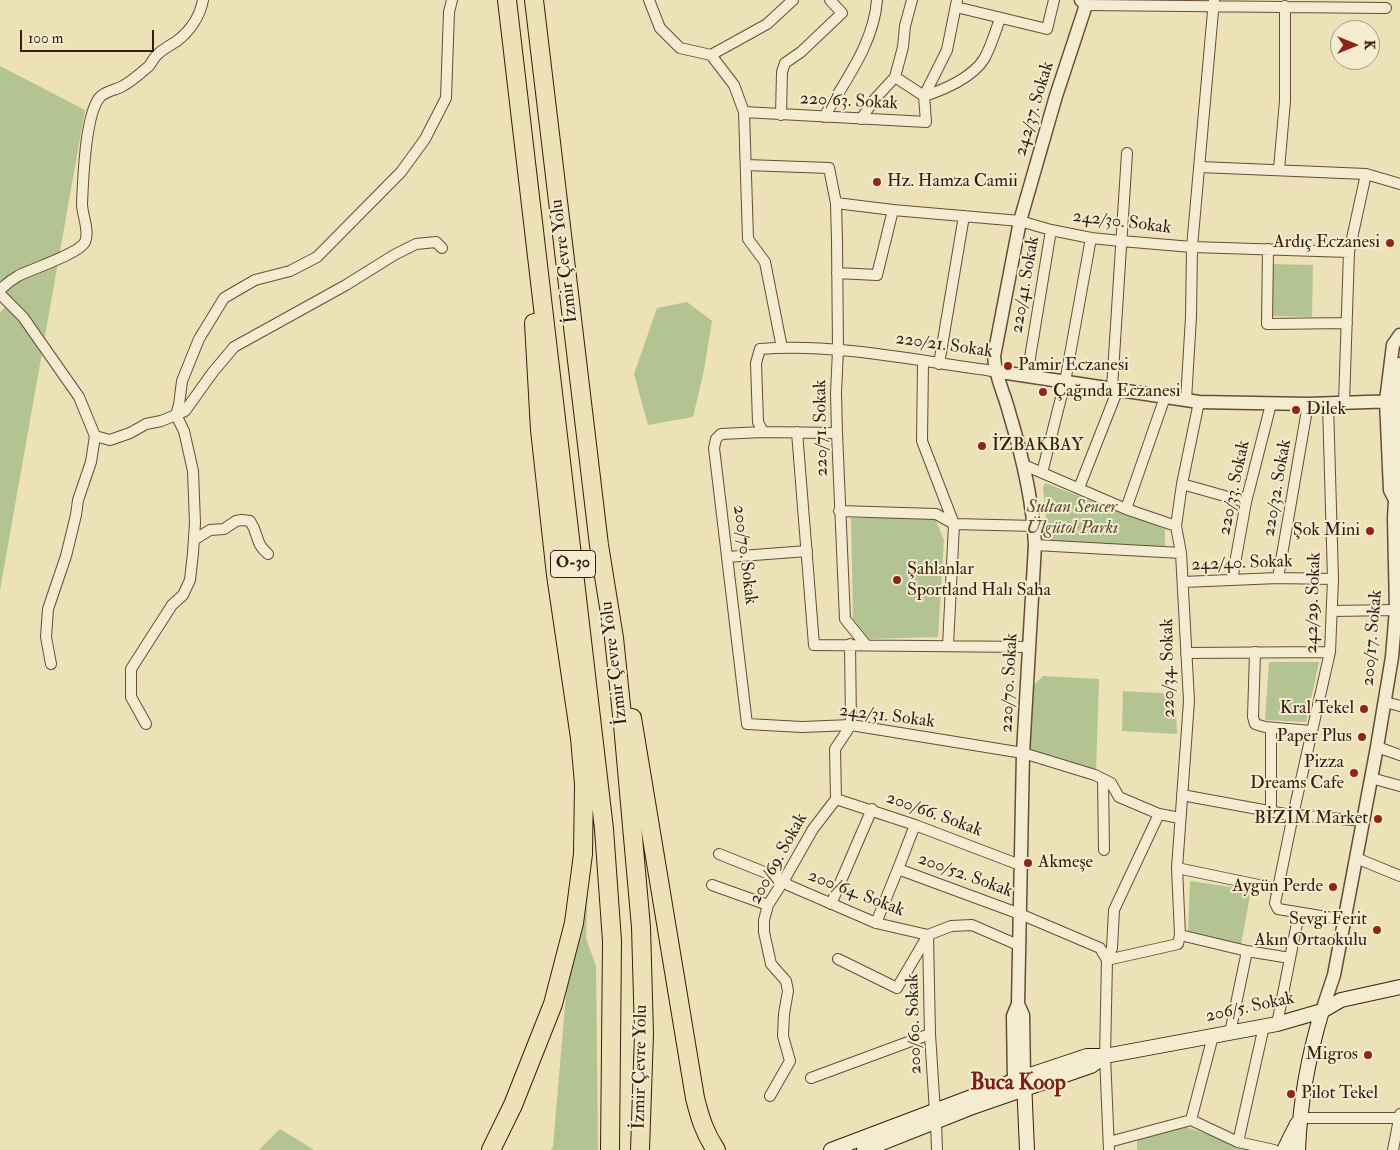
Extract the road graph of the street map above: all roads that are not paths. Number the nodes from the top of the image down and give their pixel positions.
1 (203, 0) edge
2 (452, 0) edge
3 (507, 0) edge
4 (534, 0) edge
5 (649, 0) edge
6 (793, 0) edge
7 (830, 0) edge
8 (876, 0) edge
9 (912, 0) edge
10 (1054, 0) edge
11 (1084, 3) edge
12 (1214, 3) edge
13 (956, 4) edge
14 (1286, 6) junction
15 (1386, 8) dead end
16 (1000, 18) junction
17 (711, 55) junction
18 (895, 76) junction
19 (924, 96) junction
20 (744, 112) junction
21 (781, 115) junction
22 (824, 117) junction
23 (861, 119) junction
24 (1127, 153) dead end
25 (525, 158) junction
26 (746, 165) junction
27 (1200, 168) junction
28 (1279, 169) junction
29 (1366, 174) junction
30 (1400, 184) edge
31 (836, 203) junction
32 (893, 210) junction
33 (964, 216) junction
34 (1020, 221) junction
35 (1052, 230) junction
36 (1091, 238) junction
37 (1121, 241) junction
38 (1192, 247) junction
39 (442, 248) dead end
40 (1268, 249) junction
41 (1350, 252) junction
42 (838, 273) junction
43 (0, 292) edge
44 (1346, 323) junction
45 (1400, 335) edge
46 (782, 348) junction
47 (838, 350) junction
48 (923, 362) junction
49 (939, 364) junction
50 (1400, 364) edge
51 (994, 371) junction
52 (1027, 376) junction
53 (1065, 382) junction
54 (1115, 389) junction
55 (1165, 397) junction
56 (1186, 400) junction
57 (1394, 401) edge
58 (1199, 402) junction
59 (1344, 403) junction
60 (1271, 404) junction
61 (1308, 404) junction
62 (1328, 404) junction
63 (176, 415) junction
64 (763, 432) junction
65 (797, 432) junction
66 (836, 434) junction
67 (95, 436) junction
68 (1024, 465) junction
69 (1042, 473) junction
70 (1182, 484) junction
71 (1079, 488) junction
72 (1246, 502) junction
73 (1126, 509) junction
74 (839, 511) junction
75 (1397, 518) edge
76 (954, 524) junction
77 (1035, 526) junction
78 (1176, 526) junction
79 (194, 540) junction
80 (1036, 545) junction
81 (807, 551) junction
82 (1181, 553) junction
83 (268, 554) dead end
84 (728, 557) junction
85 (1278, 578) junction
86 (1333, 578) junction
87 (1232, 580) junction
88 (1183, 582) junction
89 (1332, 611) junction
90 (1398, 611) edge
91 (614, 638) junction
92 (850, 644) junction
93 (866, 645) junction
94 (948, 646) junction
95 (1029, 647) junction
96 (1255, 652) junction
97 (1330, 652) junction
98 (1186, 653) junction
99 (1396, 654) edge
100 (51, 664) dead end
101 (1385, 702) junction
102 (1400, 706) edge
103 (146, 724) dead end
104 (747, 724) joint
105 (851, 725) junction
106 (1270, 728) junction
107 (1312, 731) junction
108 (1377, 748) junction
109 (1023, 752) junction
110 (1400, 754) edge
111 (1371, 778) junction
112 (1103, 779) junction
113 (1400, 786) edge
114 (1182, 794) junction
115 (836, 798) junction
116 (872, 810) junction
117 (1271, 811) junction
118 (1159, 814) junction
119 (1292, 815) junction
120 (1180, 818) junction
121 (1363, 821) junction
122 (914, 825) junction
123 (1104, 850) dead end
124 (719, 854) dead end
125 (1356, 858) junction
126 (1020, 865) junction
127 (1177, 868) junction
128 (898, 869) junction
129 (1400, 876) edge
130 (784, 880) junction
131 (712, 885) dead end
132 (1278, 889) junction
133 (831, 904) junction
134 (768, 905) junction
135 (1299, 913) junction
136 (1020, 914) junction
137 (1345, 920) junction
138 (876, 923) junction
139 (1180, 935) junction
140 (928, 936) junction
141 (1018, 945) junction
142 (1247, 951) junction
143 (1290, 958) junction
144 (838, 959) dead end
145 (1107, 960) junction
146 (1400, 987) edge
147 (1322, 1012) junction
148 (1271, 1025) junction
149 (1230, 1033) junction
150 (930, 1034) junction
151 (1213, 1036) junction
152 (1104, 1056) junction
153 (811, 1078) dead end
154 (1020, 1085) junction
155 (770, 1096) dead end
156 (1400, 1116) edge
157 (935, 1117) junction
158 (1299, 1118) junction
159 (1191, 1120) junction
160 (1238, 1142) junction
161 (1109, 1146) edge
162 (491, 1150) edge
163 (610, 1150) edge
164 (640, 1150) edge
165 (716, 1150) edge
166 (831, 1150) edge
167 (864, 1150) edge
168 (936, 1150) edge
169 (1018, 1150) edge
170 (1027, 1150) edge
171 (1274, 1150) edge
172 (1284, 1150) edge
173 (1298, 1150) edge
174 (1393, 1150) edge

1 - 43 street
2 - 63 street
3 - 25 highway, İzmir Çevre Yolu / O-30
4 - 91 highway, İzmir Çevre Yolu / O-30
5 - 17 street
6 - 17 street
7 - 21 street
8 - 22 street
9 - 18 street
10 - 16 street
11 - 12 street
11 - 34 street, 242/37. Sokak
12 - 14 street
12 - 27 street
13 - 16 street
13 - 19 street
14 - 15 street
14 - 28 street
16 - 19 street
17 - 20 street
18 - 19 street
18 - 23 street
19 - 23 street, 220/63. Sokak
20 - 21 street, 220/63. Sokak
20 - 26 street
21 - 22 street, 220/63. Sokak
22 - 23 street, 220/63. Sokak
24 - 37 street
25 - 162 highway
25 - 163 highway, İzmir Çevre Yolu / O-30
26 - 31 street
26 - 46 street
27 - 28 street
27 - 38 street
28 - 29 street
29 - 30 street
29 - 41 street
31 - 32 street, 242/30. Sokak
31 - 42 street, 220/71. Sokak
32 - 33 street, 242/30. Sokak
32 - 42 street
33 - 34 street, 242/30. Sokak
33 - 49 street
34 - 35 street, 242/30. Sokak
34 - 51 street, 242/37. Sokak
35 - 36 street, 242/30. Sokak
35 - 52 street, 220/41. Sokak
36 - 37 street, 242/30. Sokak
36 - 53 street
37 - 38 street, 242/30. Sokak
37 - 54 street
38 - 40 street, 242/30. Sokak
38 - 56 street
39 - 63 street
40 - 41 street, 242/30. Sokak
40 - 44 street
41 - 44 street
42 - 47 street, 220/71. Sokak
43 - 67 street
44 - 59 street
45 - 57 street, 200/17. Sokak
46 - 47 street, 220/21. Sokak
46 - 64 street, 220/21. Sokak
47 - 48 street, 220/21. Sokak
47 - 66 street, 220/71. Sokak
48 - 49 street, 220/21. Sokak
48 - 76 street
49 - 51 street, 220/21. Sokak
50 - 57 street, 200/17. Sokak
51 - 52 street, 220/21. Sokak
51 - 68 street, 220/70. Sokak
52 - 53 street, 220/21. Sokak
53 - 54 street, 220/21. Sokak
53 - 69 street
54 - 55 street, 220/21. Sokak
54 - 71 street
55 - 56 street, 220/21. Sokak
55 - 73 street
56 - 58 street, 220/21. Sokak
57 - 59 street, 220/21. Sokak
57 - 75 street, 200/17. Sokak
58 - 60 street, 220/21. Sokak
58 - 70 street, 220/34. Sokak
59 - 62 street, 220/21. Sokak
60 - 61 street, 220/21. Sokak
60 - 72 street, 220/33. Sokak
61 - 62 street, 220/21. Sokak
61 - 85 street, 220/32. Sokak
62 - 86 street, 242/29. Sokak
63 - 67 street
63 - 79 street
64 - 65 street
64 - 84 street, 200/70. Sokak
65 - 66 street
65 - 81 street
66 - 74 street, 220/71. Sokak
67 - 100 street
68 - 69 street
68 - 77 street, 220/70. Sokak
69 - 71 street
70 - 72 street
70 - 78 street, 220/34. Sokak
71 - 73 street
72 - 87 street, 220/33. Sokak
73 - 78 street
74 - 76 street
74 - 93 street, 220/71. Sokak
75 - 90 street, 200/17. Sokak
76 - 77 street
76 - 94 street
77 - 80 street, 220/70. Sokak
78 - 82 street, 220/34. Sokak
79 - 83 street
79 - 103 street
80 - 82 street
80 - 95 street, 220/70. Sokak
81 - 84 street
81 - 92 street
82 - 88 street, 220/34. Sokak
84 - 104 street, 200/70. Sokak
85 - 86 street, 242/40. Sokak
85 - 87 street, 242/40. Sokak
86 - 89 street, 242/29. Sokak
87 - 88 street, 242/40. Sokak
88 - 98 street, 220/34. Sokak
89 - 90 street
89 - 97 street, 242/29. Sokak
90 - 99 street, 200/17. Sokak
91 - 164 highway, İzmir Çevre Yolu / O-30
91 - 165 highway
92 - 93 street
92 - 105 street
93 - 94 street
94 - 95 street
95 - 109 street, 220/70. Sokak
96 - 97 street
96 - 98 street
96 - 106 street
97 - 107 street, 242/29. Sokak
98 - 114 street, 220/34. Sokak
99 - 101 street, 200/17. Sokak
101 - 102 street
101 - 108 street, 200/17. Sokak
104 - 105 street, 242/31. Sokak
105 - 109 street, 242/31. Sokak
105 - 115 street
106 - 107 street
106 - 117 street
107 - 119 street, 242/29. Sokak
108 - 110 street
108 - 111 street, 200/17. Sokak
109 - 112 street, 242/31. Sokak
109 - 126 street, 220/70. Sokak
111 - 113 street
111 - 121 street, 200/17. Sokak
112 - 118 street
112 - 123 street
114 - 117 street
114 - 120 street, 220/34. Sokak
115 - 116 street, 200/66. Sokak
115 - 130 street, 200/69. Sokak
116 - 122 street, 200/66. Sokak
116 - 133 street
117 - 119 street
118 - 120 street
118 - 145 street
119 - 121 street
119 - 132 street, 242/29. Sokak
120 - 127 street, 220/34. Sokak
121 - 125 street, 200/17. Sokak
122 - 126 street, 200/66. Sokak
122 - 128 street
124 - 130 street, 200/64. Sokak
125 - 129 street
125 - 137 street, 200/17. Sokak
126 - 136 street, 220/70. Sokak
127 - 132 street
127 - 139 street, 220/34. Sokak
128 - 136 street, 200/52. Sokak
128 - 138 street
130 - 133 street, 200/64. Sokak
130 - 134 street, 200/69. Sokak
131 - 134 street
132 - 135 street, 242/29. Sokak
133 - 138 street, 200/64. Sokak
134 - 155 street, 200/69. Sokak
135 - 137 street, 242/29. Sokak
135 - 143 street
136 - 141 street, 220/70. Sokak
136 - 145 street
137 - 147 street, 200/17. Sokak
138 - 140 street, 200/64. Sokak
139 - 142 street
139 - 145 street
140 - 141 street
140 - 144 street
140 - 150 street, 200/60. Sokak
141 - 154 street, 220/70. Sokak
142 - 143 street
142 - 149 street
143 - 148 street
145 - 152 street
146 - 147 main road, 206/5. Sokak
147 - 148 main road, 206/5. Sokak
147 - 158 main road
148 - 149 main road, 206/5. Sokak
148 - 160 street
149 - 151 main road, 206/5. Sokak
150 - 153 street
150 - 157 street, 200/60. Sokak
151 - 152 main road, 206/5. Sokak
151 - 159 street
152 - 154 main road, 206/5. Sokak
152 - 161 street
154 - 157 main road, 206/5. Sokak
154 - 169 main road
154 - 170 main road
156 - 158 street
156 - 174 street
157 - 166 main road, 206/5. Sokak
157 - 167 main road, 206/5. Sokak
157 - 168 street, 200/60. Sokak
158 - 172 main road
158 - 173 main road
159 - 160 street
159 - 161 street
160 - 171 street

